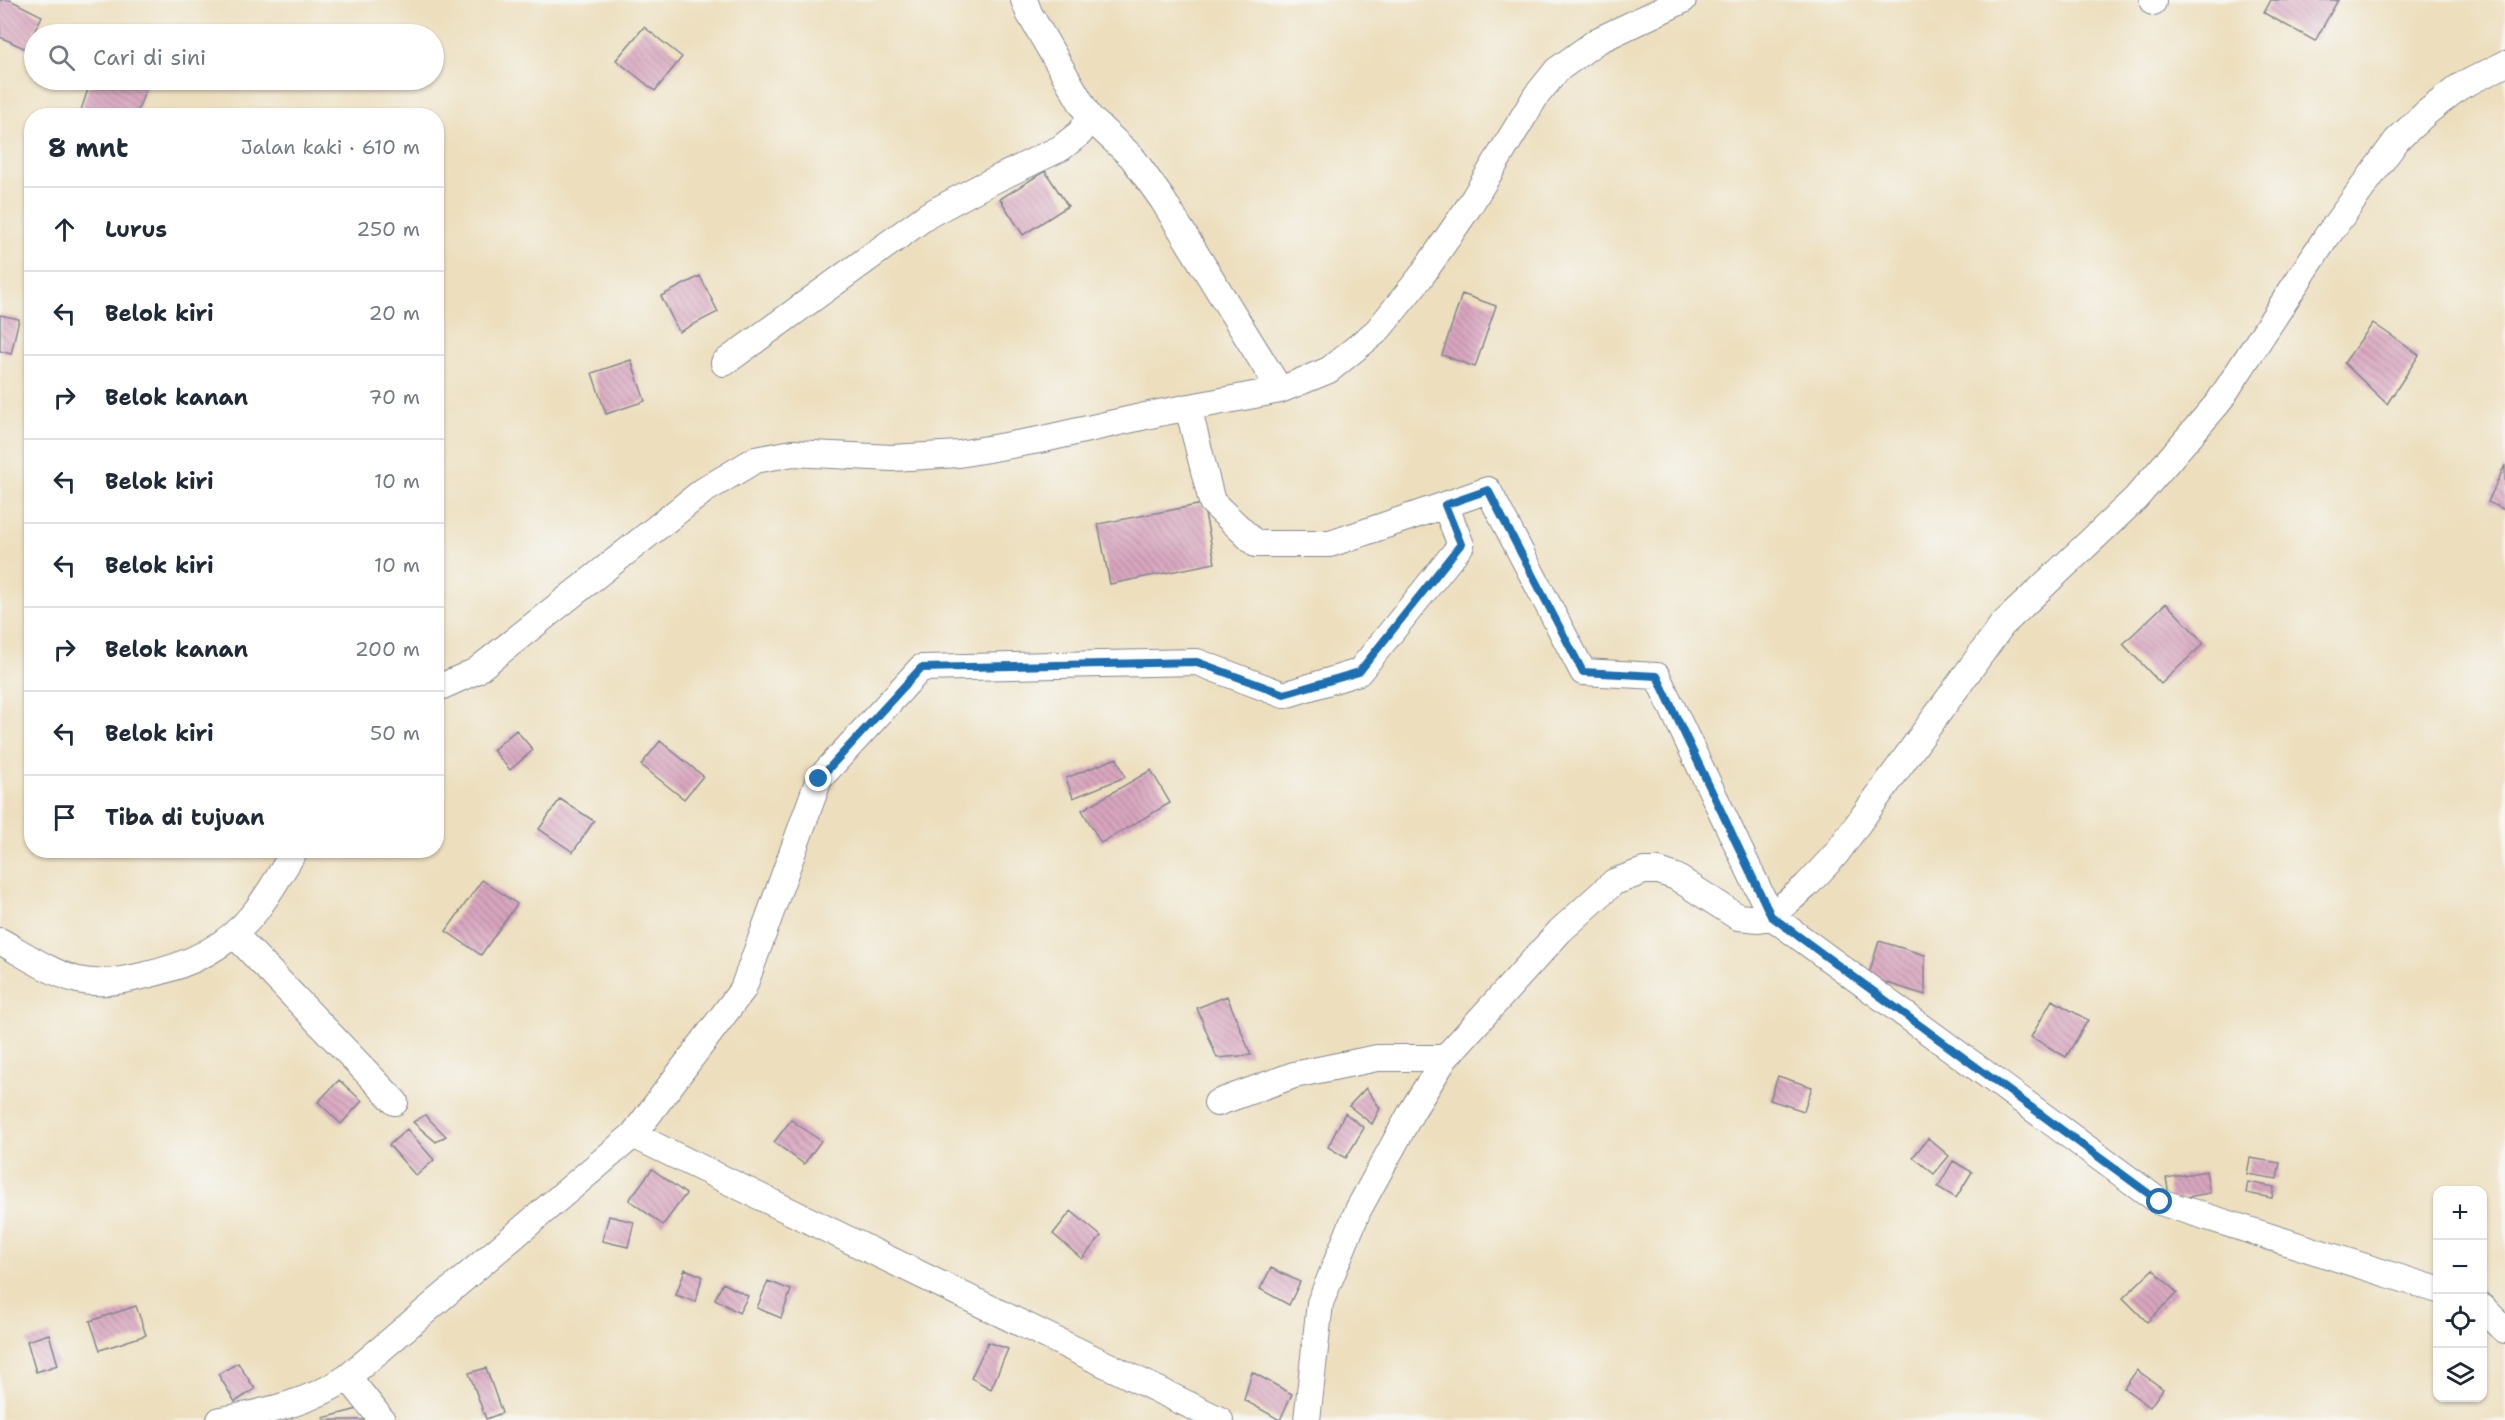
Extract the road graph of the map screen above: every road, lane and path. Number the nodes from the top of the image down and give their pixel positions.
1 (1024, 0) edge
2 (1683, 0) edge
3 (2505, 64) edge
4 (1090, 118) junction
5 (724, 363) dead end
6 (1280, 390) junction
7 (1188, 407) junction
8 (1445, 505) junction
9 (444, 685) edge
10 (290, 858) edge
11 (1771, 916) junction
12 (234, 934) junction
13 (0, 941) edge
14 (1445, 1058) junction
15 (395, 1102) dead end
16 (1217, 1103) dead end
17 (633, 1135) junction
18 (2433, 1288) edge
19 (2487, 1312) edge
20 (2505, 1330) edge
21 (348, 1377) junction
22 (220, 1420) edge
23 (382, 1420) edge
24 (1220, 1420) edge
25 (1307, 1420) edge

1 - 4 street
2 - 6 street
3 - 11 street
4 - 5 street
4 - 6 street
6 - 7 street
7 - 8 street
7 - 9 street
8 - 11 street
8 - 17 street
10 - 12 street
11 - 14 street
11 - 18 street
12 - 13 street
12 - 15 street
14 - 16 street
14 - 25 street
17 - 21 street
17 - 24 street
19 - 20 street
21 - 22 street
21 - 23 street

